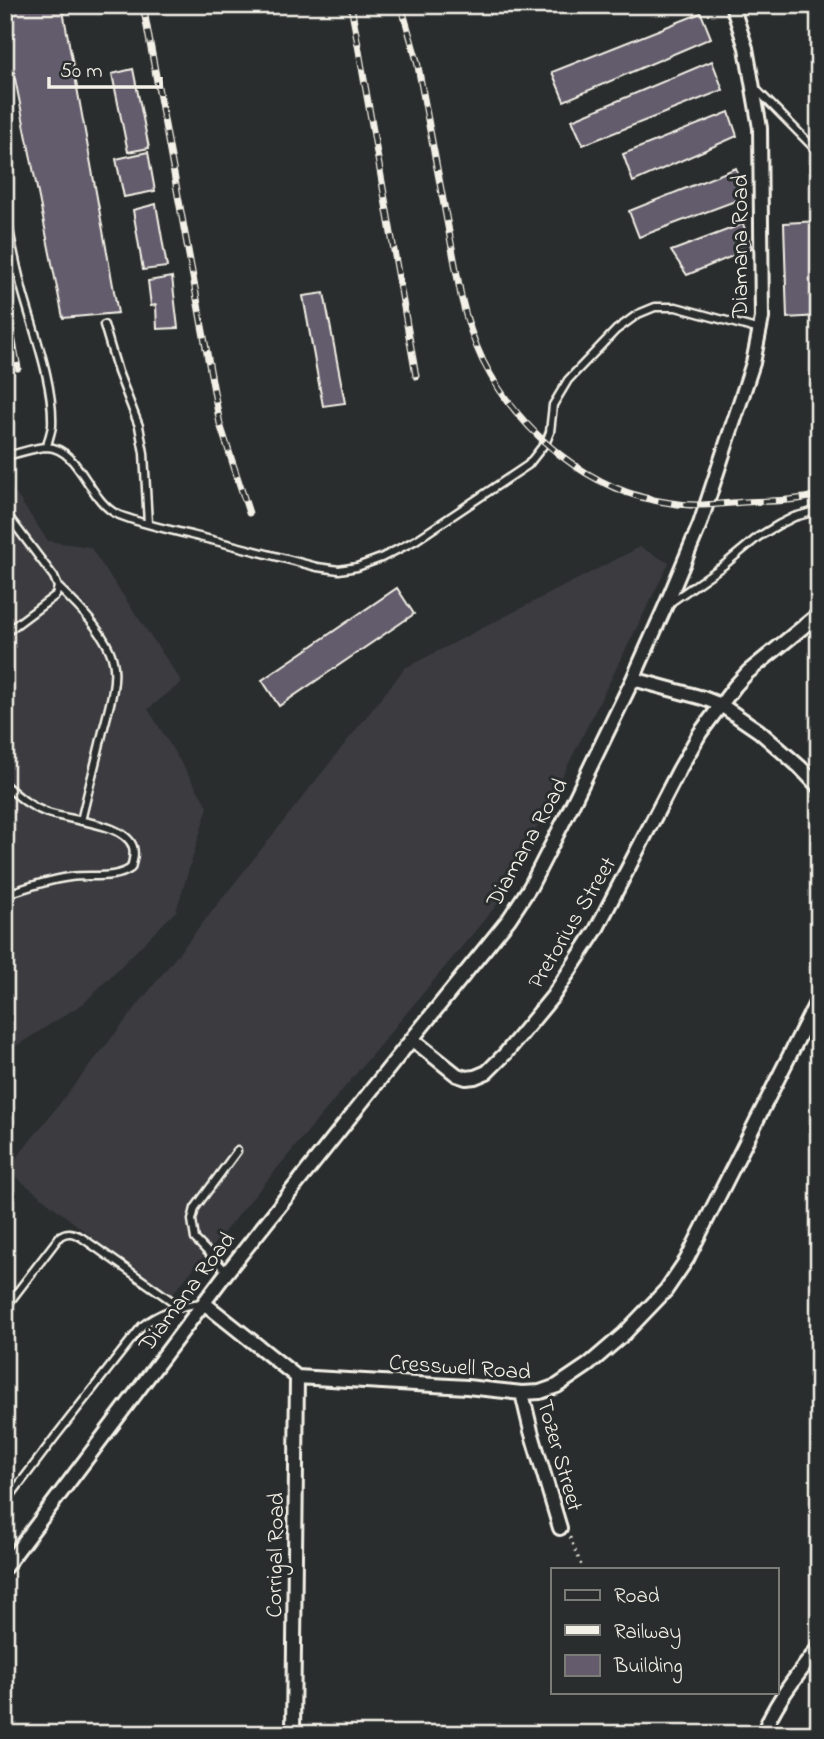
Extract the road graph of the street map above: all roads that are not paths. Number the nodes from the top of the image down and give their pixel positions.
1 (732, 5) edge
2 (753, 87) junction
3 (819, 153) edge
4 (5, 204) edge
5 (104, 325) dead end
6 (760, 330) junction
7 (47, 447) junction
8 (5, 456) edge
9 (819, 510) edge
10 (5, 512) edge
11 (148, 524) junction
12 (58, 587) junction
13 (666, 605) junction
14 (819, 614) edge
15 (5, 633) edge
16 (633, 679) junction
17 (721, 705) junction
18 (5, 785) edge
19 (819, 787) edge
20 (81, 821) junction
21 (5, 895) edge
22 (819, 997) edge
23 (411, 1039) junction
24 (237, 1151) dead end
25 (226, 1272) junction
26 (204, 1303) junction
27 (179, 1306) junction
28 (5, 1308) edge
29 (297, 1377) junction
30 (522, 1393) junction
31 (5, 1503) edge
32 (559, 1528) road end
33 (5, 1567) edge
34 (819, 1647) edge
35 (778, 1693) edge
36 (776, 1695) edge
37 (293, 1734) edge
38 (763, 1734) edge

1 - 2 street, Diamana Road
2 - 3 lane
2 - 6 street, Diamana Road
4 - 7 lane
5 - 11 lane
6 - 11 lane
6 - 13 street, Diamana Road
7 - 8 lane
7 - 11 lane
9 - 13 lane
10 - 12 lane
12 - 15 lane
12 - 20 lane
13 - 16 street, Diamana Road
14 - 17 street
16 - 17 street
16 - 23 street, Diamana Road
17 - 19 street
17 - 23 street, Pretorius Street
18 - 20 lane
20 - 21 lane
22 - 30 street, Cresswell Road
23 - 25 street, Diamana Road
24 - 25 lane
25 - 26 street, Diamana Road
26 - 27 lane
26 - 29 street
26 - 33 street, Diamana Road
27 - 28 lane
27 - 31 lane
29 - 30 street, Cresswell Road
29 - 37 street, Corrigal Road
30 - 32 street, Tozer Street
34 - 35 street
36 - 38 street

